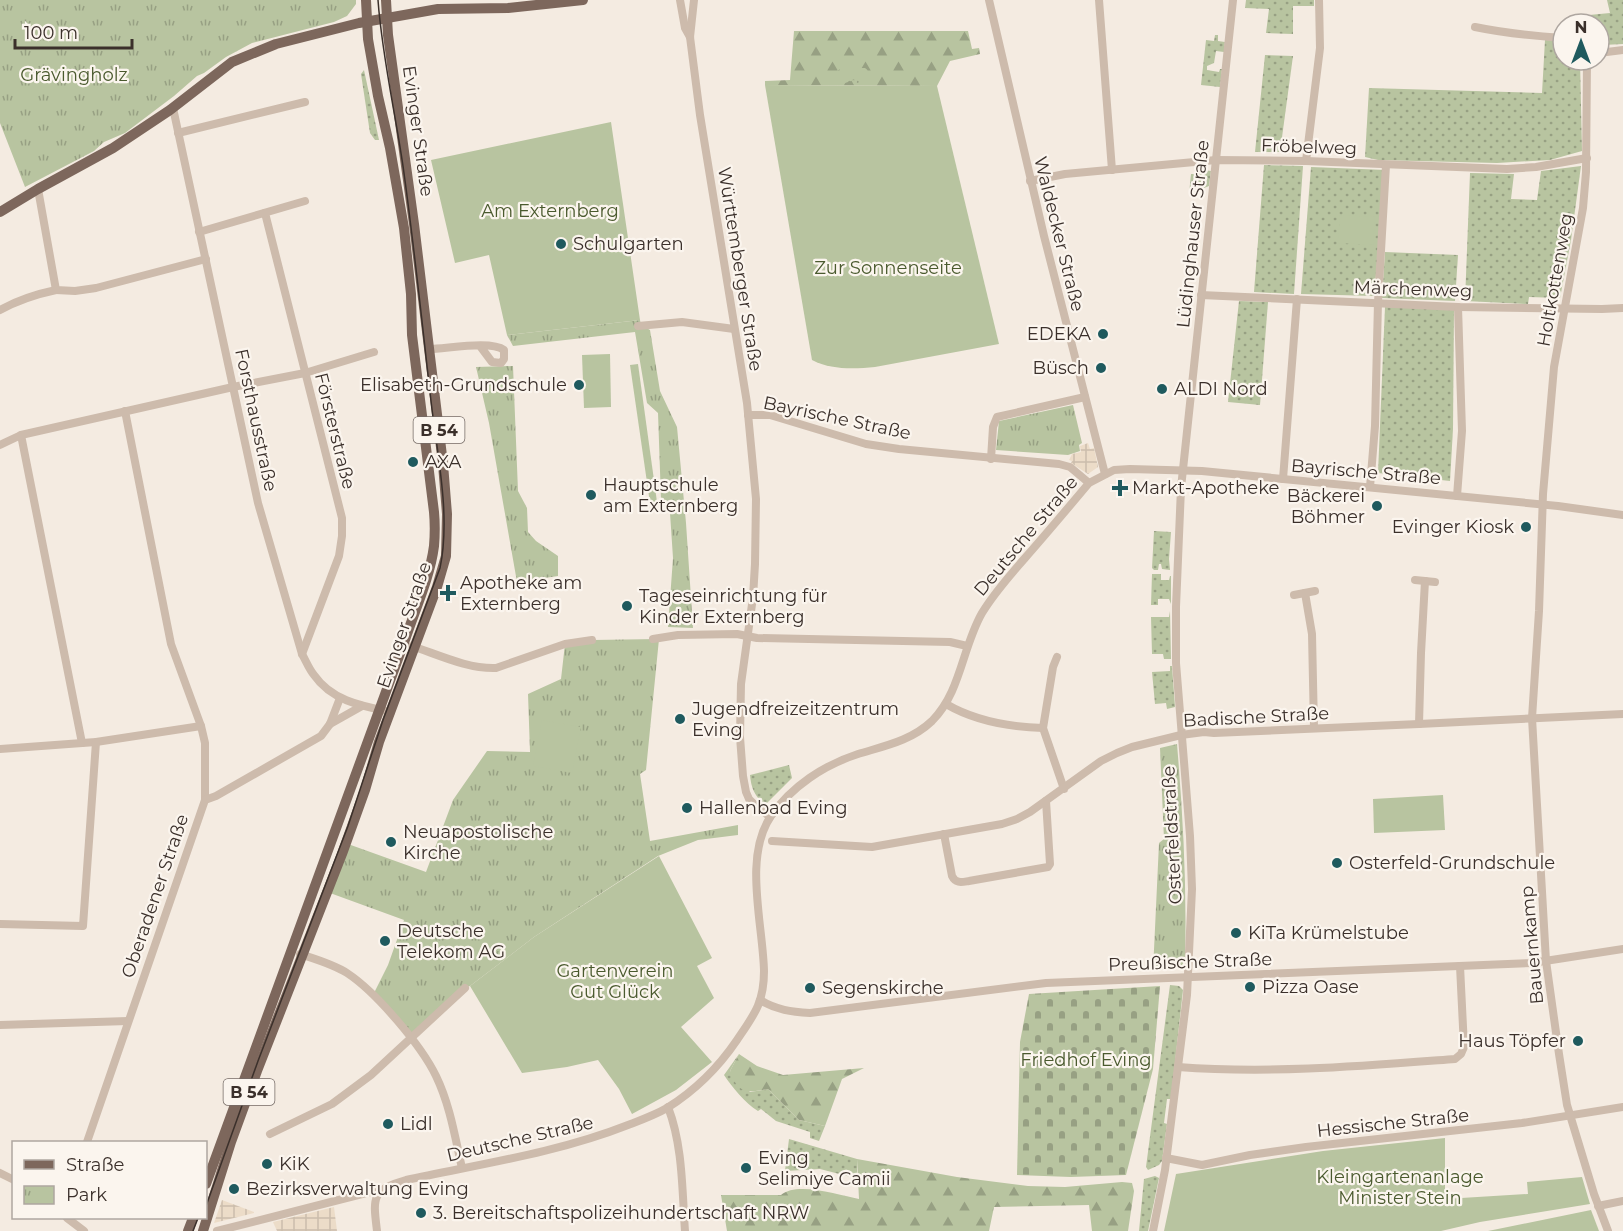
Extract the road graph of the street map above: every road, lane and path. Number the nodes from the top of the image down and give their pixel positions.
1 (366, 0) edge
2 (386, 0) edge
3 (583, 0) edge
4 (680, 0) edge
5 (694, 0) edge
6 (989, 0) edge
7 (1099, 0) edge
8 (1233, 0) edge
9 (1320, 0) edge
10 (387, 18) junction
11 (367, 21) junction
12 (1475, 27) dead end
13 (690, 37) junction
14 (1551, 37) edge
15 (1587, 72) edge
16 (305, 102) dead end
17 (173, 108) junction
18 (178, 133) junction
19 (1587, 158) junction
20 (1216, 160) junction
21 (1306, 161) junction
22 (1386, 165) junction
23 (1112, 170) junction
24 (1030, 181) junction
25 (38, 189) junction
26 (305, 201) dead end
27 (0, 212) edge
28 (265, 213) junction
29 (199, 232) junction
30 (206, 260) junction
31 (56, 290) junction
32 (1201, 295) junction
33 (1297, 299) junction
34 (1378, 302) junction
35 (1458, 307) junction
36 (1564, 308) junction
37 (1623, 308) edge
38 (0, 310) edge
39 (638, 326) dead end
40 (734, 329) junction
41 (480, 346) dead end
42 (429, 350) junction
43 (374, 352) dead end
44 (305, 373) junction
45 (233, 387) junction
46 (1085, 397) junction
47 (125, 411) junction
48 (748, 415) junction
49 (21, 435) junction
50 (0, 445) edge
51 (991, 459) junction
52 (1184, 471) junction
53 (1105, 474) junction
54 (1284, 479) junction
55 (1089, 483) junction
56 (1370, 488) junction
57 (1457, 496) junction
58 (1544, 504) junction
59 (1623, 515) edge
60 (1415, 580) dead end
61 (1425, 581) junction
62 (1435, 582) dead end
63 (1315, 591) dead end
64 (1305, 593) junction
65 (1294, 595) dead end
66 (748, 636) junction
67 (654, 639) dead end
68 (592, 640) dead end
69 (409, 645) junction
70 (967, 646) junction
71 (302, 654) junction
72 (1057, 657) dead end
73 (340, 698) junction
74 (946, 704) junction
75 (362, 706) junction
76 (379, 709) junction
77 (391, 712) junction
78 (1623, 714) edge
79 (1532, 718) junction
80 (330, 724) junction
81 (1419, 724) junction
82 (201, 726) junction
83 (1043, 728) junction
84 (1314, 728) junction
85 (1181, 735) junction
86 (96, 742) junction
87 (82, 743) junction
88 (0, 749) edge
89 (1064, 789) junction
90 (205, 800) junction
91 (1047, 801) junction
92 (770, 817) junction
93 (944, 834) junction
94 (772, 841) dead end
95 (0, 924) edge
96 (1623, 949) edge
97 (296, 952) junction
98 (1546, 961) junction
99 (1460, 966) junction
100 (1188, 977) junction
101 (465, 988) dead end
102 (760, 1000) junction
103 (128, 1021) junction
104 (0, 1025) edge
105 (411, 1038) junction
106 (1178, 1067) junction
107 (668, 1107) junction
108 (1623, 1107) edge
109 (1571, 1116) junction
110 (270, 1134) dead end
111 (88, 1141) edge
112 (1166, 1158) junction
113 (462, 1168) junction
114 (207, 1181) edge
115 (380, 1191) junction
116 (1623, 1201) edge
117 (1599, 1206) junction
118 (207, 1218) edge
119 (68, 1219) edge
120 (84, 1231) edge
121 (217, 1231) edge
122 (377, 1231) edge
123 (685, 1231) edge
124 (1153, 1231) edge
125 (1608, 1231) edge

1 - 11 main road, Evinger Straße / B 54
2 - 10 main road, Evinger Straße / B 54
3 - 10 main road
4 - 13 street, Württemberger Straße
5 - 13 street, Württemberger Straße
6 - 24 street, Waldecker Straße
7 - 23 street
8 - 20 street, Lüdinghauser Straße
9 - 21 street
10 - 11 main road
10 - 42 main road, Evinger Straße / B 54
11 - 17 main road
11 - 69 main road, Evinger Straße / B 54
12 - 14 street
13 - 40 street, Württemberger Straße
15 - 19 street, Holtkottenweg
16 - 18 street
17 - 18 street, Forsthausstraße
17 - 25 main road
18 - 29 street, Forsthausstraße
19 - 22 street, Fröbelweg
19 - 36 street, Holtkottenweg
20 - 21 street, Fröbelweg
20 - 23 street, Fröbelweg
20 - 32 street, Lüdinghauser Straße
21 - 22 street, Fröbelweg
22 - 34 street
23 - 24 street, Fröbelweg
24 - 46 street, Waldecker Straße
25 - 27 main road
25 - 31 street
26 - 28 street
28 - 29 street
28 - 44 street, Försterstraße
29 - 30 street, Forsthausstraße
30 - 31 street
30 - 45 street, Forsthausstraße
31 - 38 street
32 - 33 street, Märchenweg
32 - 52 street, Lüdinghauser Straße
33 - 34 street, Märchenweg
33 - 54 street
34 - 35 street, Märchenweg
34 - 56 street
35 - 36 street, Märchenweg
35 - 57 street
36 - 37 street, Märchenweg
36 - 58 street, Holtkottenweg
39 - 40 street
40 - 48 street, Württemberger Straße
41 - 42 street
42 - 69 main road, Evinger Straße / B 54
43 - 44 street
44 - 45 street
44 - 71 street, Försterstraße
45 - 47 street
45 - 71 street, Forsthausstraße
46 - 51 street
46 - 53 street, Waldecker Straße
47 - 49 street
47 - 82 street
48 - 51 street, Bayrische Straße
48 - 66 street, Württemberger Straße
49 - 50 street
49 - 87 street
51 - 55 street, Bayrische Straße
52 - 53 street, Bayrische Straße
52 - 54 street, Bayrische Straße
52 - 85 street, Osterfeldstraße
53 - 55 street, Deutsche Straße
54 - 56 street, Bayrische Straße
55 - 70 street, Deutsche Straße
56 - 57 street, Bayrische Straße
57 - 58 street, Bayrische Straße
58 - 59 street, Bayrische Straße
58 - 79 street, Bauernkamp
60 - 61 street
61 - 62 street
61 - 81 street
63 - 64 street
64 - 65 street
64 - 84 street
66 - 67 street
66 - 70 street
66 - 92 street, Württemberger Straße
68 - 69 street
69 - 76 main road, Evinger Straße / B 54
69 - 77 main road, Evinger Straße / B 54
70 - 74 street, Deutsche Straße
71 - 73 street, Forsthausstraße
72 - 83 street
73 - 75 street, Forsthausstraße
73 - 80 street, Oberadener Straße
74 - 83 street
74 - 92 street, Deutsche Straße
75 - 76 street
75 - 80 street, Oberadener Straße
76 - 77 street
76 - 97 main road, Evinger Straße / B 54
77 - 97 main road, Evinger Straße / B 54
78 - 79 street, Badische Straße
79 - 81 street, Badische Straße
79 - 98 street, Bauernkamp
80 - 90 street, Oberadener Straße
81 - 84 street, Badische Straße
82 - 86 street
82 - 90 street
83 - 89 street
84 - 85 street, Badische Straße
85 - 89 street, Badische Straße
85 - 100 street, Osterfeldstraße
86 - 87 street
86 - 95 street
87 - 88 street
89 - 91 street, Badische Straße
90 - 103 street, Oberadener Straße
91 - 93 street, Badische Straße
91 - 93 street
92 - 102 street, Deutsche Straße
93 - 94 street, Badische Straße
96 - 98 street, Preußische Straße
97 - 105 street
97 - 114 main road, Evinger Straße / B 54
97 - 118 main road, Evinger Straße / B 54
98 - 99 street, Preußische Straße
98 - 109 street, Bauernkamp
99 - 100 street, Preußische Straße
99 - 106 street
100 - 102 street, Preußische Straße
100 - 106 street, Osterfeldstraße
101 - 105 street
102 - 107 street, Deutsche Straße
103 - 104 street
103 - 111 street, Oberadener Straße
105 - 110 street
105 - 113 street
106 - 112 street, Osterfeldstraße
107 - 113 street, Deutsche Straße
107 - 123 street
108 - 109 street, Hessische Straße
109 - 112 street, Hessische Straße
109 - 117 street, Bauernkamp
112 - 124 street, Osterfeldstraße
113 - 115 street, Deutsche Straße
115 - 121 street, Deutsche Straße
115 - 122 street
116 - 117 street
117 - 125 street, Bauernkamp
119 - 120 street

